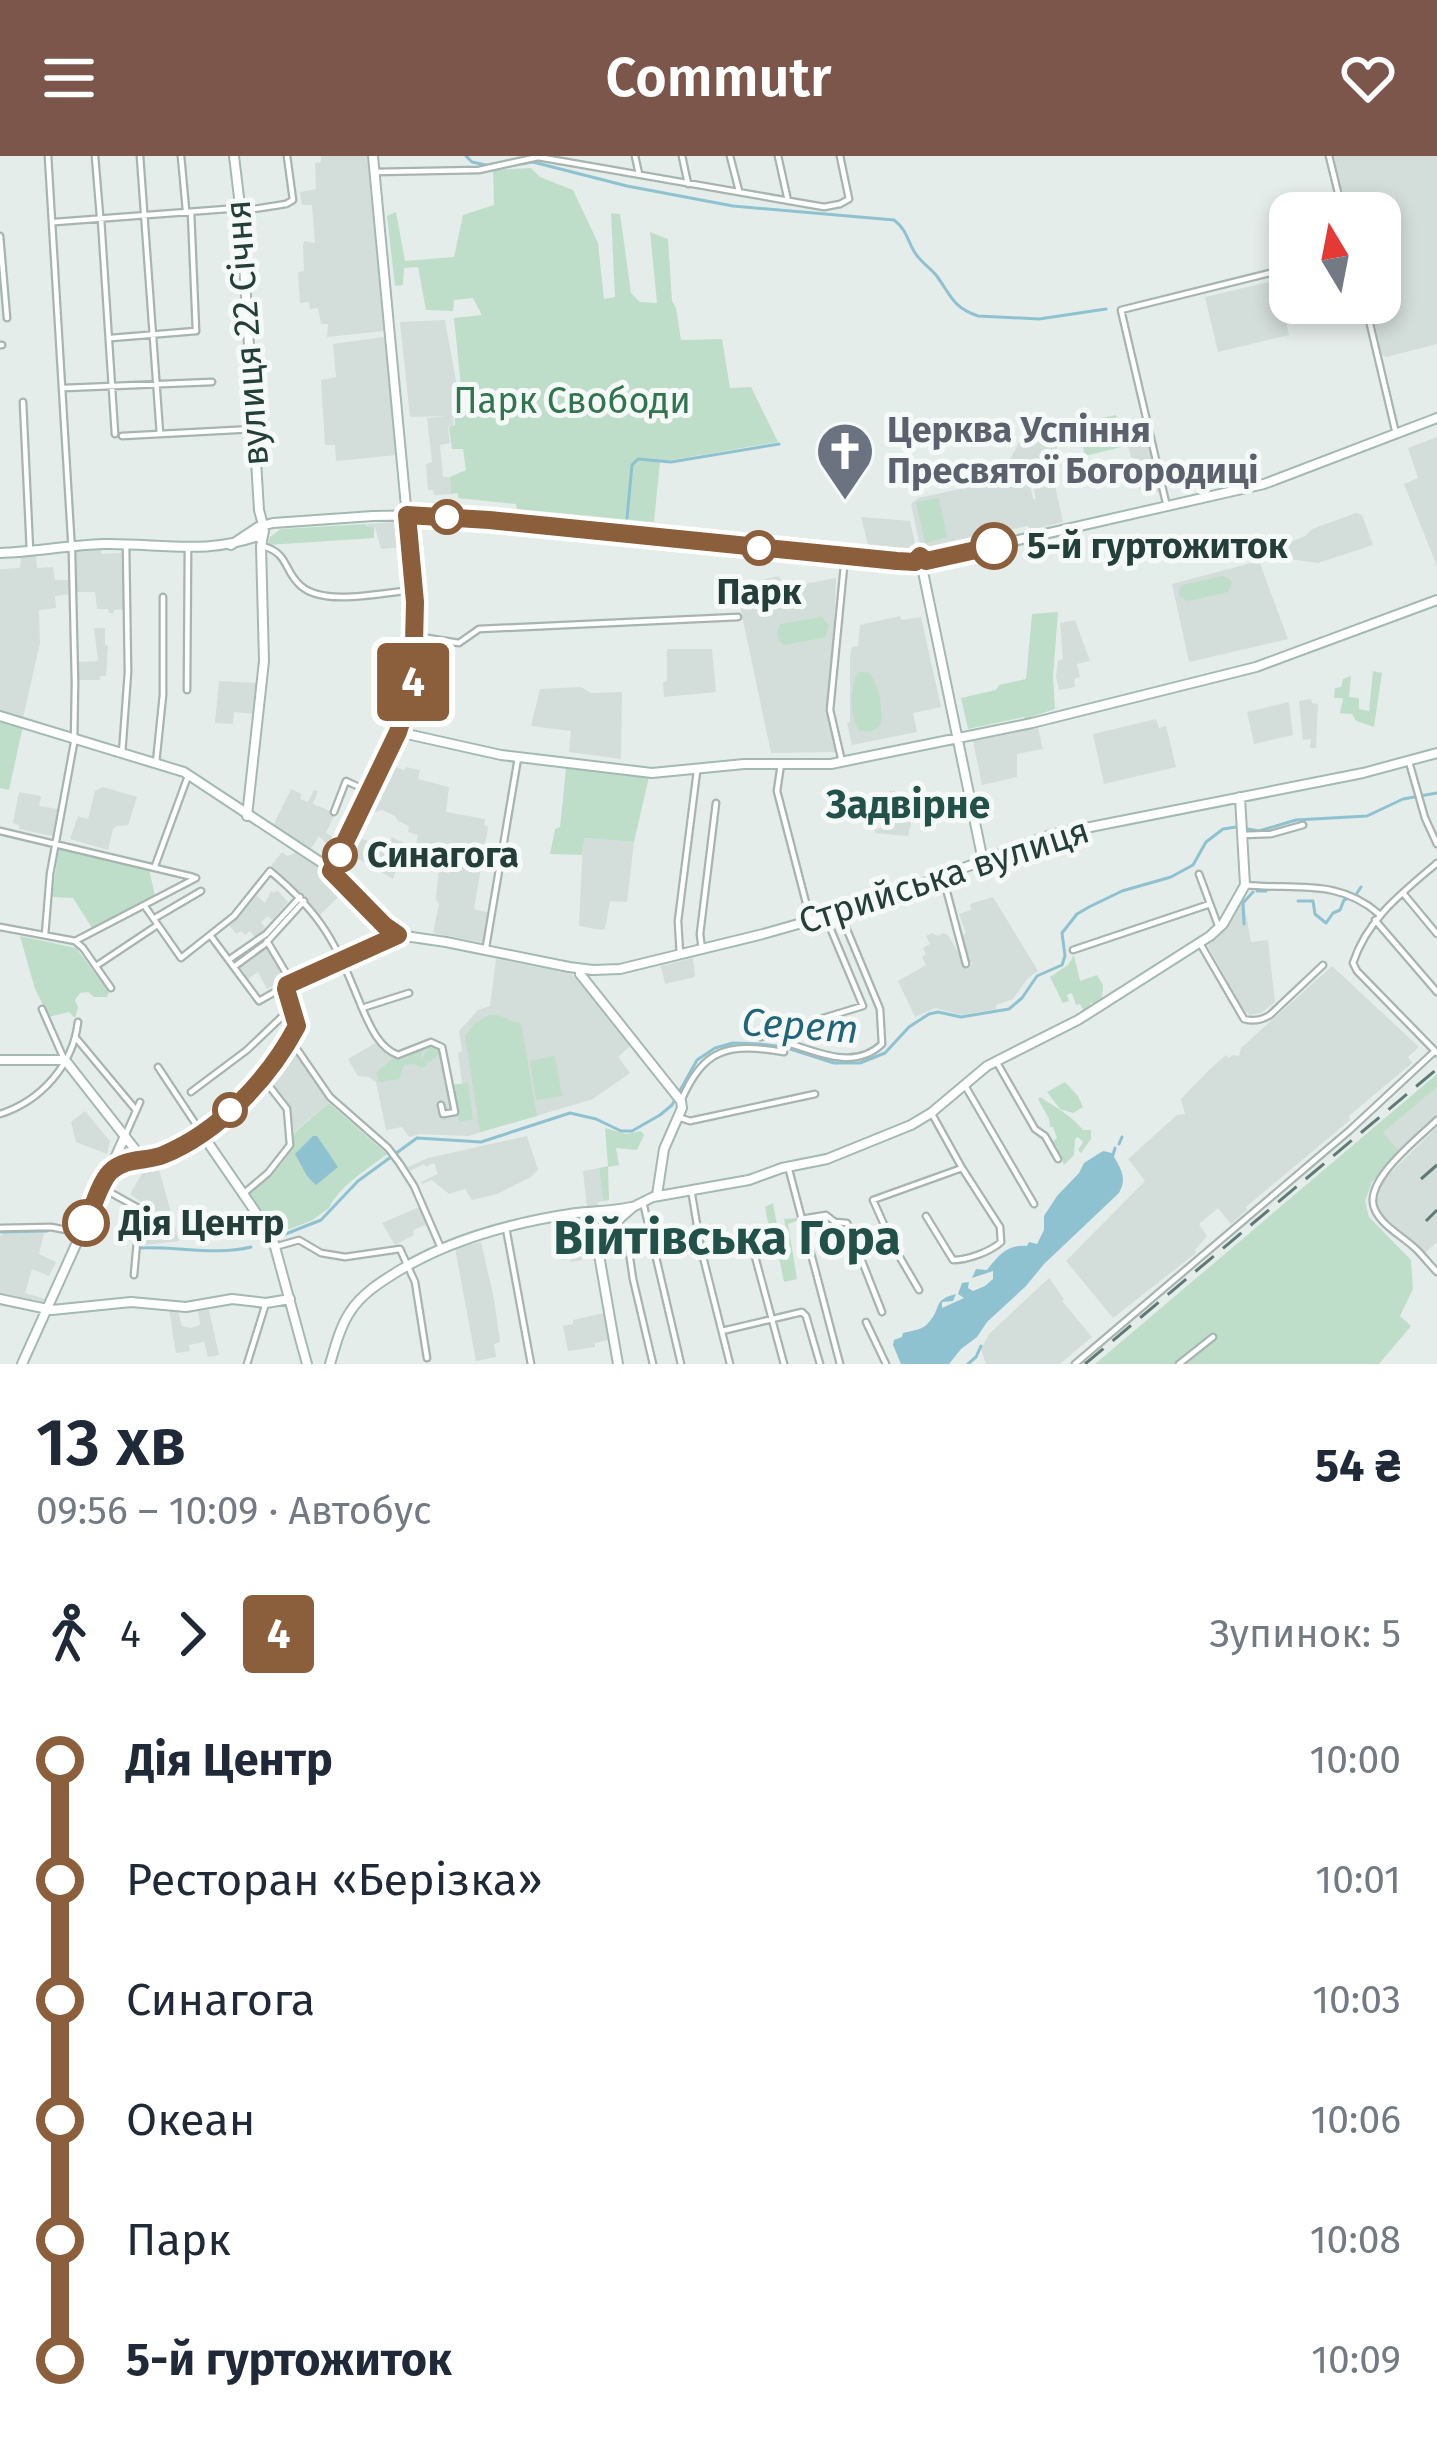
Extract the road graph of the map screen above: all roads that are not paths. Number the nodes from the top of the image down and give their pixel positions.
1 (48, 156) edge
2 (95, 156) edge
3 (140, 156) edge
4 (181, 156) edge
5 (234, 156) edge
6 (287, 156) edge
7 (373, 156) edge
8 (587, 156) edge
9 (634, 156) edge
10 (682, 156) edge
11 (730, 156) edge
12 (778, 156) edge
13 (841, 156) edge
14 (1329, 156) edge
15 (538, 157) edge
16 (590, 166) junction
17 (375, 172) junction
18 (639, 175) junction
19 (688, 184) junction
20 (739, 192) junction
21 (1338, 192) edge
22 (788, 201) junction
23 (240, 209) junction
24 (189, 213) junction
25 (144, 216) junction
26 (100, 219) junction
27 (52, 222) junction
28 (0, 236) edge
29 (1269, 273) edge
30 (7, 318) dead end
31 (1370, 324) edge
32 (153, 335) junction
33 (108, 338) junction
34 (212, 382) dead end
35 (157, 385) junction
36 (112, 386) junction
37 (64, 388) junction
38 (22, 402) dead end
39 (1437, 418) edge
40 (254, 429) junction
41 (160, 434) junction
42 (1396, 434) junction
43 (1167, 507) junction
44 (259, 510) junction
45 (407, 515) junction
46 (285, 522) junction
47 (260, 531) junction
48 (126, 544) junction
49 (233, 544) junction
50 (72, 546) junction
51 (188, 548) junction
52 (30, 551) junction
53 (0, 553) edge
54 (845, 556) junction
55 (921, 563) junction
56 (414, 590) junction
57 (163, 597) dead end
58 (1437, 600) edge
59 (737, 617) dead end
60 (416, 636) junction
61 (187, 690) dead end
62 (0, 716) edge
63 (398, 732) junction
64 (75, 737) junction
65 (958, 737) junction
66 (1437, 753) edge
67 (122, 754) junction
68 (518, 758) junction
69 (842, 762) junction
70 (1409, 762) junction
71 (156, 763) junction
72 (781, 764) junction
73 (697, 769) junction
74 (189, 775) junction
75 (370, 792) junction
76 (1240, 796) junction
77 (716, 803) dead end
78 (334, 812) dead end
79 (247, 815) junction
80 (1303, 825) dead end
81 (1242, 830) junction
82 (0, 831) edge
83 (56, 842) junction
84 (1437, 844) edge
85 (982, 861) junction
86 (1437, 863) edge
87 (155, 866) junction
88 (331, 871) junction
89 (1199, 874) dead end
90 (943, 877) junction
91 (1245, 886) junction
92 (202, 891) dead end
93 (1402, 893) junction
94 (302, 899) junction
95 (1210, 904) junction
96 (144, 905) junction
97 (840, 913) junction
98 (826, 917) junction
99 (1377, 917) junction
100 (811, 922) junction
101 (155, 923) junction
102 (0, 927) edge
103 (1219, 928) junction
104 (210, 934) junction
105 (1437, 934) edge
106 (45, 935) junction
107 (398, 935) junction
108 (265, 939) junction
109 (75, 941) junction
110 (1200, 943) junction
111 (485, 950) junction
112 (702, 950) junction
113 (1073, 950) dead end
114 (680, 956) junction
115 (230, 959) junction
116 (342, 959) junction
117 (966, 964) dead end
118 (1323, 965) dead end
119 (235, 966) junction
120 (96, 967) junction
121 (585, 974) junction
122 (289, 984) junction
123 (112, 988) dead end
124 (1437, 992) edge
125 (410, 993) dead end
126 (292, 1007) junction
127 (362, 1008) junction
128 (42, 1009) dead end
129 (78, 1022) dead end
130 (784, 1030) junction
131 (761, 1037) dead end
132 (76, 1038) junction
133 (290, 1040) junction
134 (784, 1052) dead end
135 (1436, 1052) edge
136 (0, 1060) edge
137 (64, 1060) junction
138 (996, 1061) junction
139 (158, 1066) dead end
140 (262, 1078) junction
141 (964, 1084) junction
142 (191, 1092) dead end
143 (815, 1094) dead end
144 (678, 1096) junction
145 (140, 1102) dead end
146 (441, 1106) dead end
147 (136, 1110) junction
148 (931, 1113) junction
149 (0, 1114) edge
150 (678, 1117) junction
151 (1437, 1120) edge
152 (202, 1134) junction
153 (125, 1136) junction
154 (135, 1149) junction
155 (120, 1150) junction
156 (149, 1159) junction
157 (1058, 1159) dead end
158 (130, 1161) junction
159 (788, 1166) junction
160 (962, 1168) junction
161 (108, 1174) junction
162 (102, 1189) junction
163 (691, 1189) junction
164 (243, 1193) junction
165 (657, 1196) junction
166 (638, 1204) junction
167 (1034, 1204) dead end
168 (583, 1212) junction
169 (601, 1212) junction
170 (926, 1216) dead end
171 (801, 1219) junction
172 (618, 1220) junction
173 (594, 1226) junction
174 (0, 1228) edge
175 (506, 1228) junction
176 (609, 1228) junction
177 (82, 1233) junction
178 (274, 1241) junction
179 (441, 1248) junction
180 (598, 1249) junction
181 (753, 1249) dead end
182 (409, 1265) junction
183 (1437, 1272) edge
184 (134, 1275) dead end
185 (919, 1290) dead end
186 (0, 1299) edge
187 (290, 1299) junction
188 (266, 1304) junction
189 (46, 1310) junction
190 (882, 1312) dead end
191 (770, 1318) junction
192 (866, 1322) dead end
193 (722, 1331) junction
194 (1213, 1337) dead end
195 (427, 1358) dead end
196 (22, 1364) edge
197 (247, 1364) edge
198 (307, 1364) edge
199 (329, 1364) edge
200 (531, 1364) edge
201 (618, 1364) edge
202 (652, 1364) edge
203 (682, 1364) edge
204 (730, 1364) edge
205 (784, 1364) edge
206 (820, 1364) edge
207 (840, 1364) edge
208 (886, 1364) edge
209 (1075, 1364) edge
210 (1179, 1364) edge

1 - 27 street
2 - 26 street
3 - 25 street
4 - 24 street
5 - 23 street, вулиця 22 Січня
6 - 23 street
7 - 17 street
8 - 16 street
9 - 18 street
10 - 19 street
11 - 20 street
12 - 22 street
13 - 22 street
14 - 21 street
15 - 16 street
15 - 17 street
16 - 18 street
17 - 45 street
18 - 19 street
19 - 20 street
20 - 22 street
23 - 24 street
23 - 40 street, вулиця 22 Січня
24 - 25 street
24 - 32 street
25 - 26 street
25 - 32 street
26 - 27 street
26 - 33 street
27 - 37 street
28 - 30 street
29 - 43 street
31 - 42 street
32 - 33 street
32 - 35 street
33 - 36 street
34 - 35 street
35 - 36 street
35 - 41 street
36 - 37 street
36 - 41 street
37 - 50 street
38 - 52 street
39 - 42 street
40 - 41 street
40 - 44 street, вулиця 22 Січня
42 - 43 street
43 - 55 street
44 - 47 street, вулиця 22 Січня
44 - 47 street
45 - 46 street
45 - 54 street
45 - 56 street
46 - 47 street
46 - 47 street
47 - 49 street
47 - 49 street
47 - 56 street
47 - 79 street, вулиця 22 Січня
48 - 50 street
48 - 51 street
48 - 67 street
49 - 51 street
50 - 52 street
50 - 64 street
51 - 61 street
52 - 53 street
54 - 55 street
54 - 69 street
55 - 65 street
56 - 60 street
57 - 71 street
58 - 65 street
59 - 60 street
60 - 63 street
62 - 64 street
63 - 68 street
63 - 75 street
64 - 67 street
64 - 83 street
65 - 69 street
65 - 85 street
66 - 70 street, Стрийська вулиця
67 - 71 street
68 - 73 street
68 - 111 street
69 - 72 street
70 - 76 street, Стрийська вулиця
70 - 84 street
71 - 74 street
72 - 73 street
72 - 100 street
73 - 114 street
74 - 79 street
74 - 87 street
75 - 78 street
75 - 88 street
76 - 81 street
76 - 85 street, Стрийська вулиця
77 - 112 street
79 - 88 street
80 - 81 street
81 - 91 street
82 - 83 street
83 - 87 street
83 - 106 street
85 - 90 street, Стрийська вулиця
86 - 93 street
87 - 96 street
88 - 107 street
89 - 95 street
90 - 97 street, Стрийська вулиця
90 - 117 street
91 - 99 street
91 - 103 street
92 - 101 street
93 - 99 street
93 - 105 street
94 - 104 street
94 - 108 street
94 - 116 street
95 - 103 street
95 - 113 street
96 - 101 street
96 - 109 street
97 - 98 street, Стрийська вулиця
97 - 130 street
98 - 100 street, Стрийська вулиця
98 - 130 street
99 - 124 street
99 - 135 street
100 - 112 street, Стрийська вулиця
101 - 104 street
101 - 120 street
102 - 106 street
103 - 110 street
104 - 115 street
106 - 109 street
107 - 111 street, Стрийська вулиця
107 - 116 street
108 - 115 street
108 - 119 street
108 - 122 street
109 - 120 street
110 - 118 street
110 - 138 street
111 - 121 street, Стрийська вулиця
112 - 114 street, Стрийська вулиця
114 - 121 street, Стрийська вулиця
115 - 119 street
116 - 122 street
116 - 127 street
119 - 122 street
120 - 123 street
121 - 144 street
122 - 126 street
125 - 127 street
126 - 133 street
126 - 142 street
127 - 146 street
128 - 137 street
129 - 132 street
130 - 131 street
132 - 137 street
132 - 147 street
133 - 140 street
133 - 179 street
134 - 144 street
135 - 209 street
136 - 137 street
137 - 149 street
137 - 153 street
138 - 141 street
138 - 157 street
139 - 152 street
140 - 152 street
140 - 164 street
141 - 148 street
141 - 167 street
143 - 150 street
144 - 150 street
145 - 147 street
147 - 153 street
148 - 159 street
148 - 160 street
150 - 165 street
151 - 183 street
152 - 156 street
152 - 164 street
153 - 154 street
153 - 155 street
154 - 155 street
154 - 156 street
154 - 158 street
155 - 158 street
155 - 161 street
156 - 158 street
158 - 161 street
159 - 163 street
159 - 171 street
160 - 170 street
160 - 185 street
161 - 162 street
162 - 177 street
162 - 184 street
163 - 165 street
163 - 193 street
164 - 178 street
165 - 166 street
166 - 169 street
166 - 172 street
166 - 203 street
168 - 169 street
168 - 173 street
168 - 175 street
169 - 173 street
169 - 176 street
171 - 190 street
171 - 207 street
172 - 176 street
172 - 202 street
173 - 176 street
173 - 180 street
174 - 177 street
175 - 179 street
175 - 200 street
176 - 180 street
177 - 189 street
178 - 182 street
178 - 187 street
179 - 182 street
180 - 201 street
181 - 191 street
182 - 195 street
182 - 199 street
186 - 189 street
187 - 188 street
187 - 198 street
188 - 189 street
188 - 197 street
189 - 196 street
191 - 193 street
191 - 205 street
191 - 206 street
192 - 208 street
193 - 204 street
194 - 210 street

